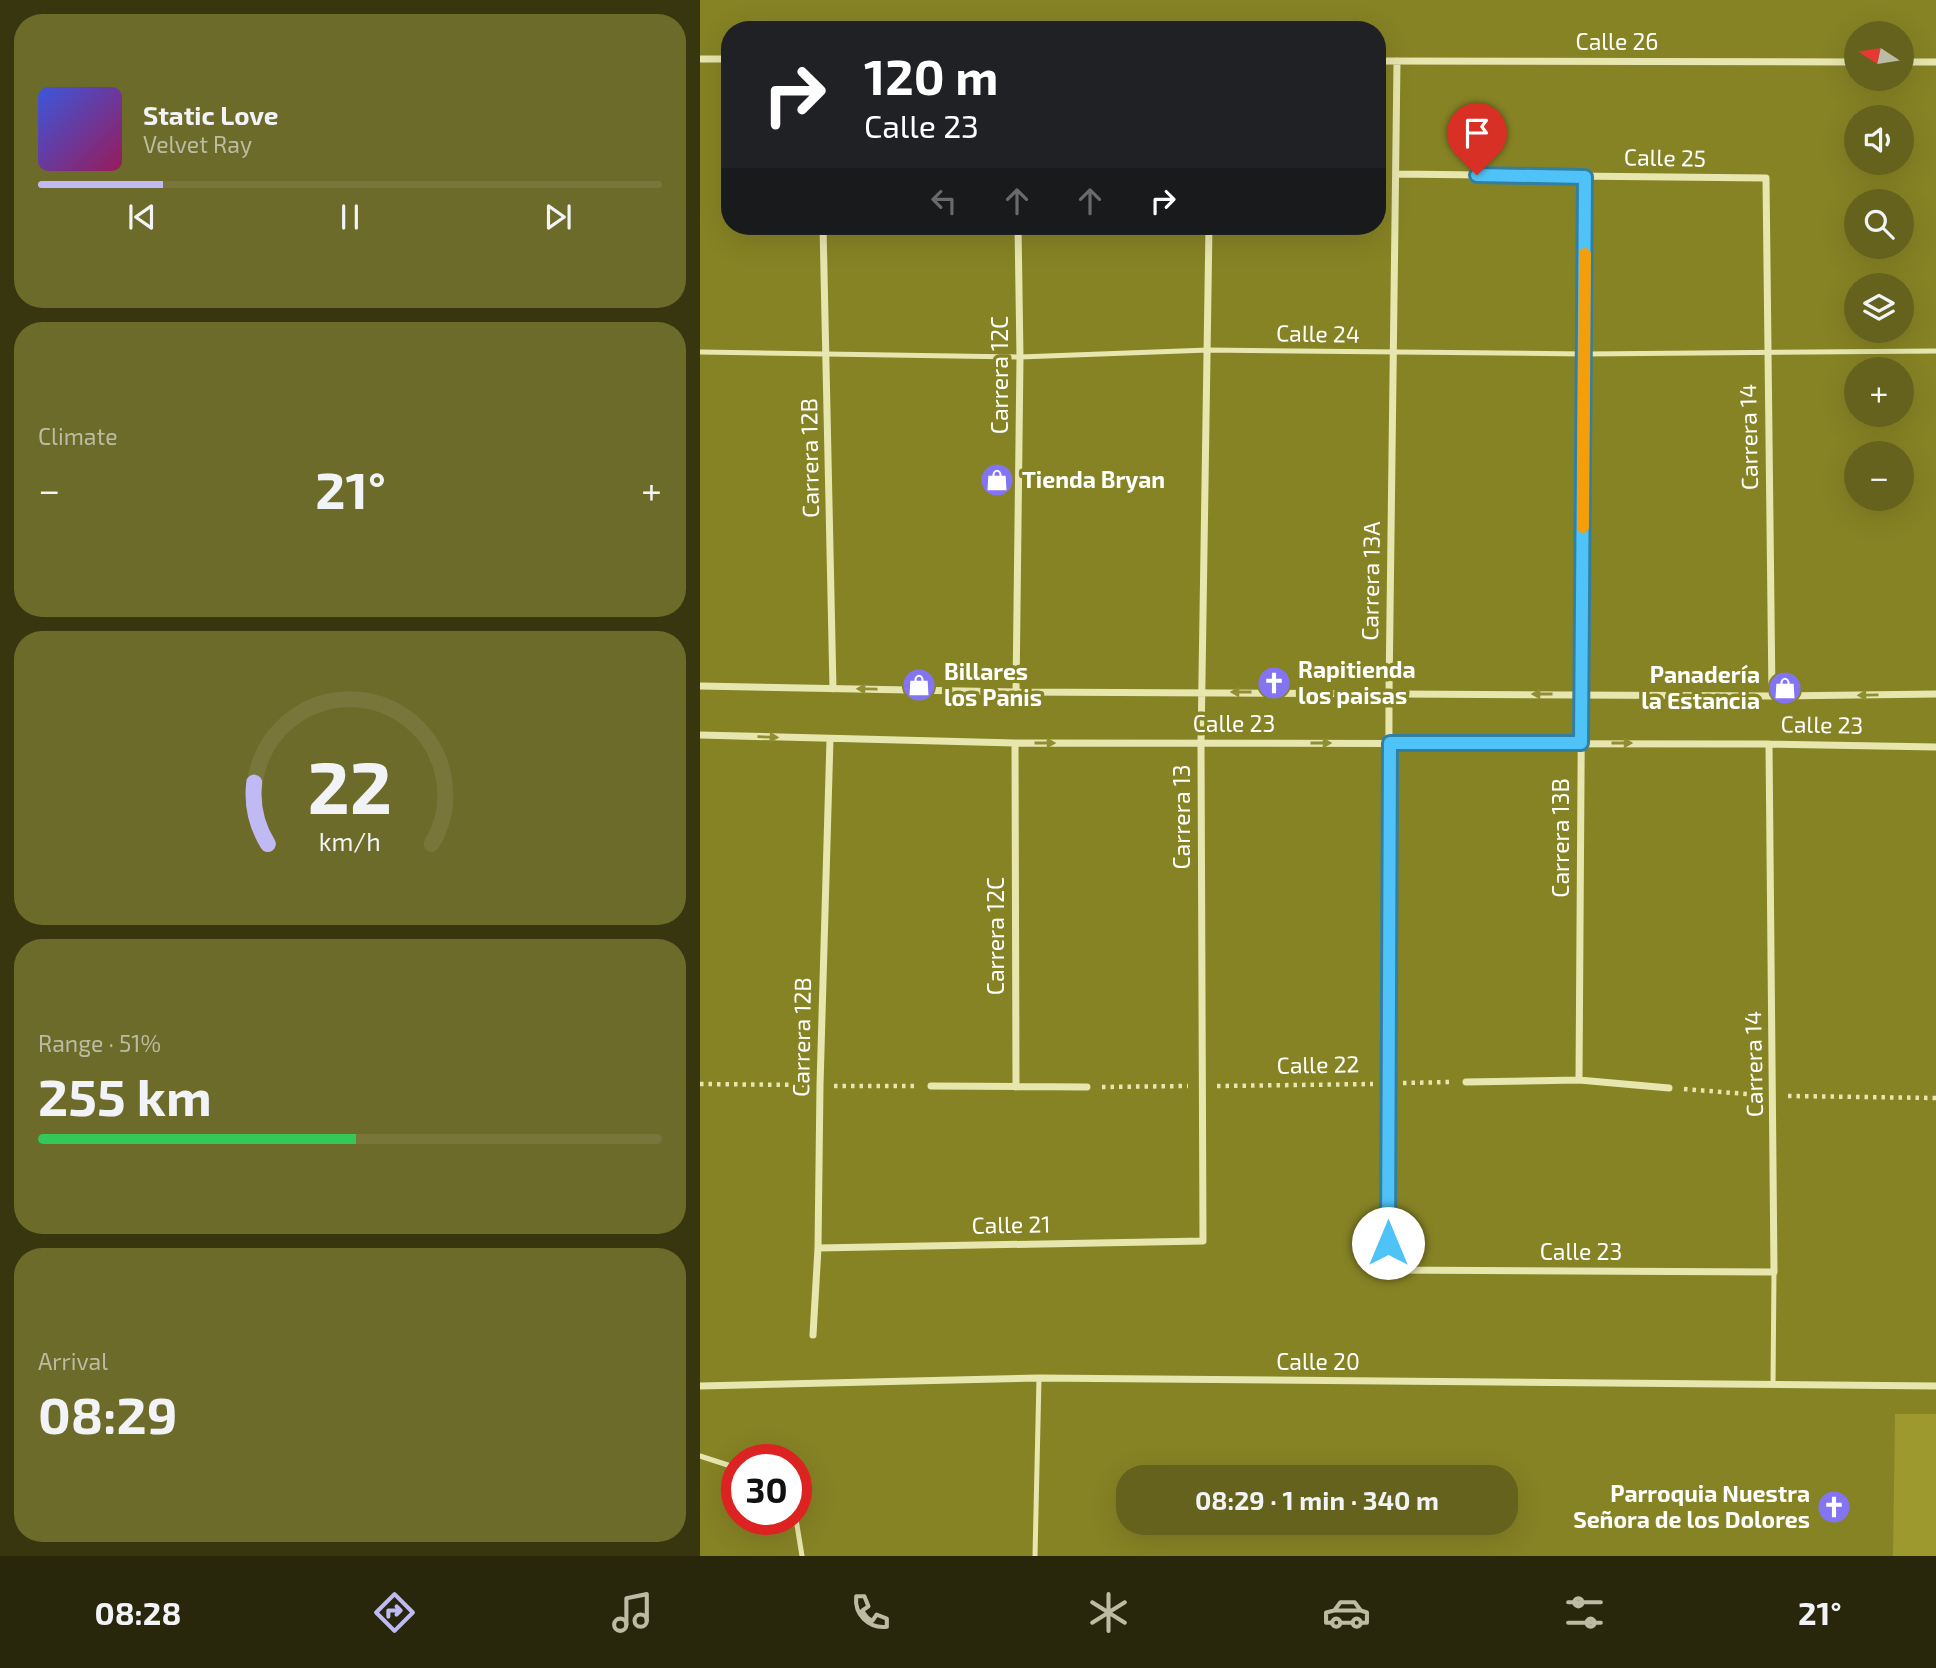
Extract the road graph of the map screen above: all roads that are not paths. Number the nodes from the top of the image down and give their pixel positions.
1 (700, 59) edge
2 (721, 59) edge
3 (1386, 61) edge
4 (1397, 61) junction
5 (1844, 62) edge
6 (1914, 62) edge
7 (1936, 62) edge
8 (1396, 174) junction
9 (1585, 177) junction
10 (1766, 178) joint
11 (824, 235) edge
12 (1018, 235) edge
13 (1209, 235) edge
14 (1208, 350) junction
15 (1936, 351) edge
16 (700, 352) edge
17 (1767, 352) junction
18 (1394, 353) junction
19 (1584, 354) junction
20 (827, 356) junction
21 (1020, 357) junction
22 (700, 685) edge
23 (833, 689) junction
24 (1016, 692) junction
25 (1202, 692) junction
26 (1389, 693) junction
27 (1582, 694) junction
28 (1936, 694) edge
29 (1772, 696) junction
30 (700, 735) edge
31 (830, 739) junction
32 (1015, 743) junction
33 (1201, 743) junction
34 (1390, 743) junction
35 (1581, 743) junction
36 (1769, 744) junction
37 (1936, 747) edge
38 (1579, 1080) junction
39 (1466, 1082) road end
40 (932, 1086) road end
41 (1016, 1087) junction
42 (1087, 1087) road end
43 (1669, 1088) road end
44 (1203, 1241) joint
45 (818, 1248) junction
46 (1388, 1270) joint
47 (1774, 1272) junction
48 (813, 1335) dead end
49 (1038, 1378) junction
50 (1773, 1385) junction
51 (700, 1386) edge
52 (1936, 1386) edge
53 (700, 1456) edge
54 (721, 1463) edge
55 (799, 1535) edge
56 (802, 1556) edge
57 (1035, 1556) edge

1 - 2 street
3 - 4 street, Calle 26
4 - 5 street, Calle 26
4 - 8 street, Carrera 13A
6 - 7 street
8 - 9 street, Calle 25
8 - 18 street, Carrera 13A
9 - 10 street, Calle 25
9 - 19 street, Carrera 13B
10 - 17 street, Carrera 14
11 - 20 street, Carrera 12B
12 - 21 street, Carrera 12C
13 - 14 street, Carrera 13
14 - 18 lane, Calle 24
14 - 21 lane, Calle 24
14 - 25 street, Carrera 13
15 - 17 lane, Calle 24
16 - 20 lane, Calle 24
17 - 19 lane, Calle 24
17 - 29 street, Carrera 14
18 - 19 lane, Calle 24
18 - 26 street, Carrera 13A
19 - 27 street, Carrera 13B
20 - 21 lane, Calle 24
20 - 23 street, Carrera 12B
21 - 24 street, Carrera 12C
22 - 23 street, Calle 23
24 -> 23 street, Calle 23
24 - 25 street, Calle 23
26 -> 25 street, Calle 23
25 - 33 street, Carrera 13
27 -> 26 street, Calle 23
26 - 34 street, Carrera 13A
27 - 29 street, Calle 23
27 - 35 street, Carrera 13B
28 -> 29 street, Calle 23
30 -> 31 street, Calle 23
31 - 32 street, Calle 23
31 - 45 street, Carrera 12B
32 -> 33 street, Calle 23
32 - 41 street, Carrera 12C
33 -> 34 street, Calle 23
33 - 44 street, Carrera 13
34 - 35 street, Calle 23
34 - 46 street, Carrera 13A
35 -> 36 street, Calle 23
35 - 38 street, Carrera 13B
36 - 37 street, Calle 23
36 - 47 street, Carrera 14
38 - 39 street
38 - 43 street
40 - 41 street
41 - 42 street
44 - 45 street, Calle 21
45 - 48 street, Carrera 12B
46 - 47 street, Calle 23
47 - 50 lane, Carrera 14
49 - 50 street, Calle 20
49 - 51 street, Calle 20
49 - 57 lane
50 - 52 street, Calle 20
53 - 54 lane
55 - 56 lane

